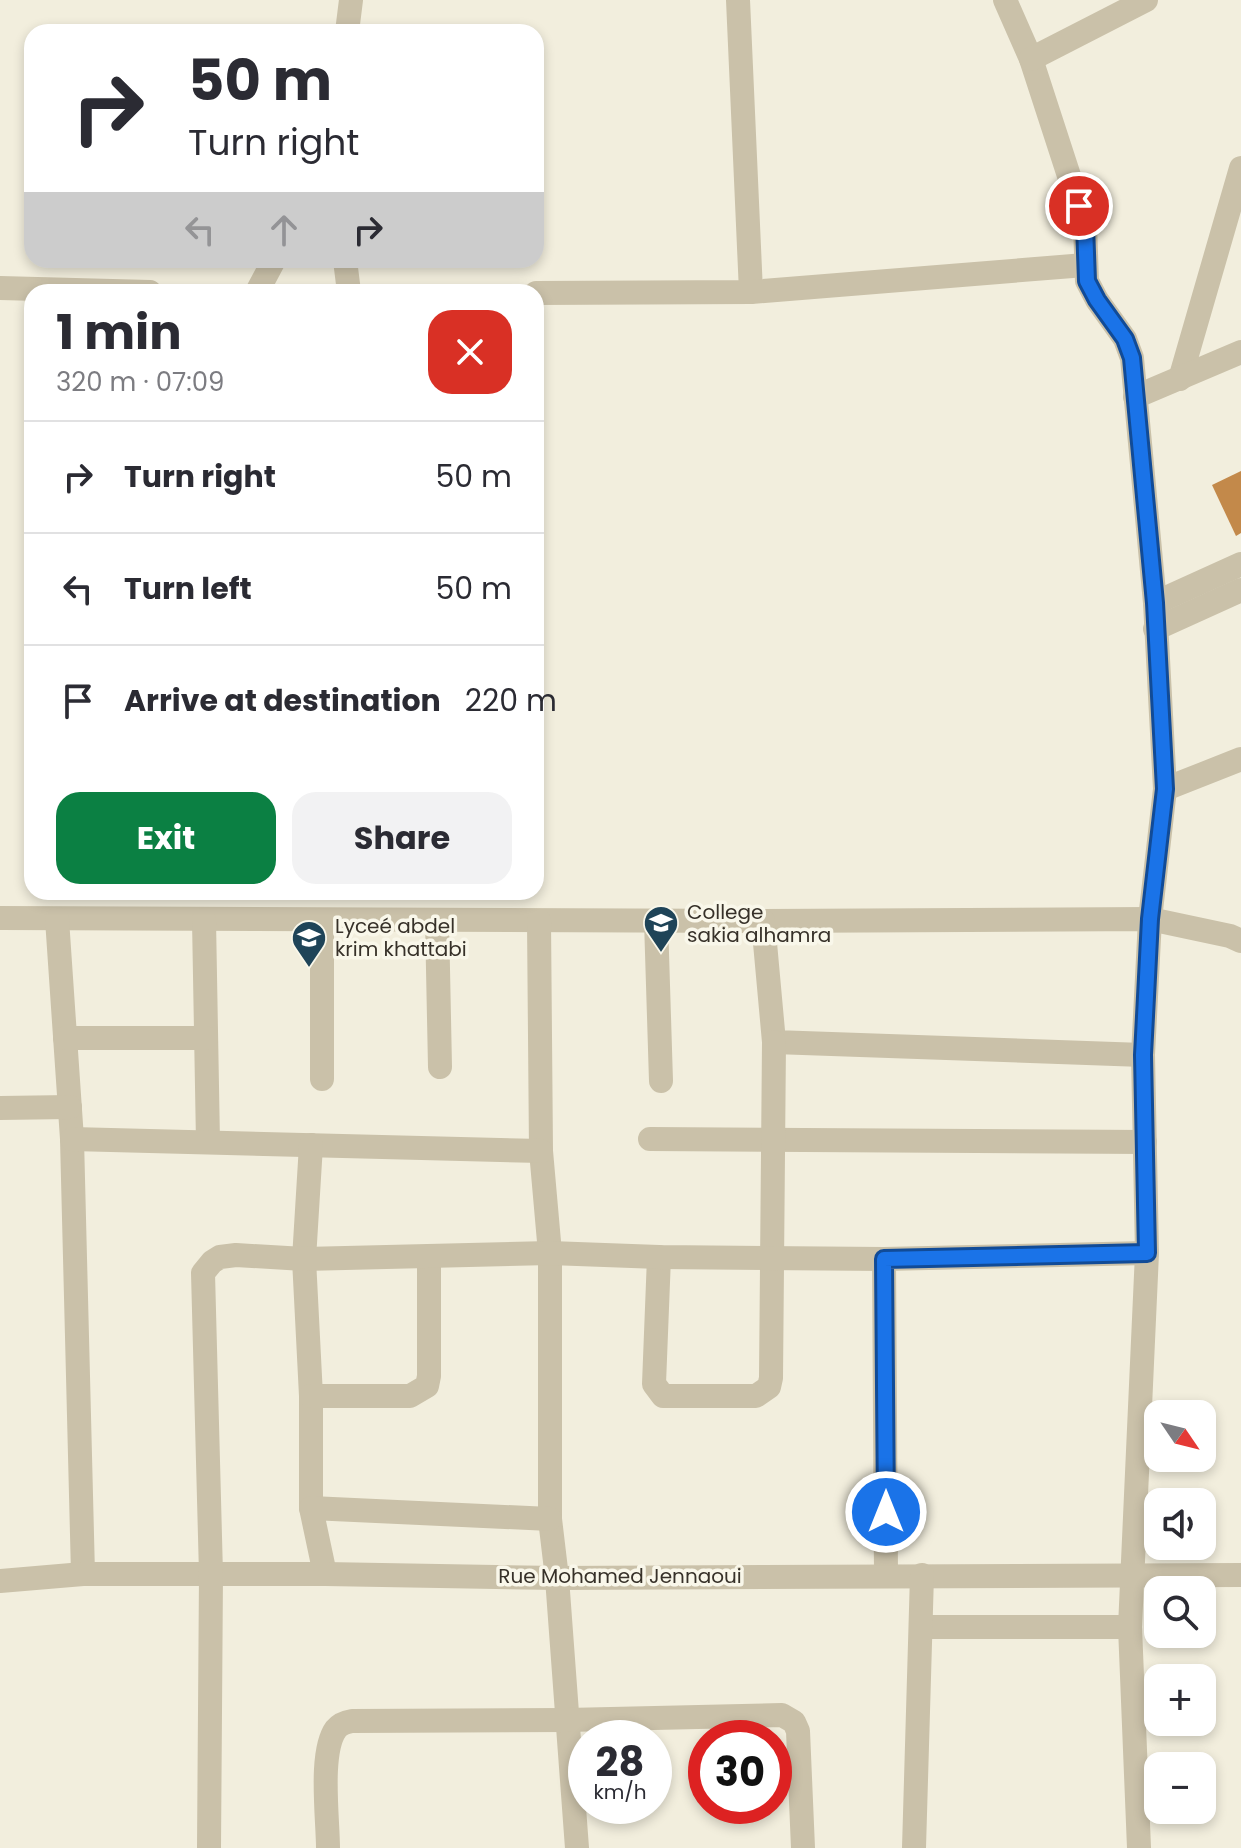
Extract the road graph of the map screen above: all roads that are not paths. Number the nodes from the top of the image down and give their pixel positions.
1 (351, 0) edge
2 (738, 0) edge
3 (1005, 0) edge
4 (1146, 0) edge
5 (348, 24) edge
6 (1031, 59) junction
7 (1241, 168) edge
8 (1085, 265) junction
9 (0, 288) edge
10 (24, 289) edge
11 (751, 292) junction
12 (544, 293) edge
13 (1241, 352) edge
14 (1180, 379) junction
15 (1135, 397) junction
16 (1241, 564) edge
17 (1241, 590) edge
18 (1155, 603) junction
19 (1155, 629) junction
20 (1241, 759) edge
21 (1165, 789) junction
22 (0, 918) edge
23 (57, 919) junction
24 (1150, 919) junction
25 (204, 920) junction
26 (322, 920) junction
27 (437, 920) junction
28 (539, 921) junction
29 (656, 921) junction
30 (763, 921) junction
31 (1241, 941) edge
32 (65, 1038) junction
33 (206, 1038) junction
34 (774, 1042) junction
35 (1143, 1055) junction
36 (440, 1067) dead end
37 (322, 1079) dead end
38 (661, 1081) dead end
39 (70, 1107) junction
40 (0, 1108) edge
41 (72, 1139) junction
42 (650, 1139) dead end
43 (774, 1140) junction
44 (208, 1142) junction
45 (1145, 1142) junction
46 (311, 1145) junction
47 (541, 1151) junction
48 (550, 1253) junction
49 (1147, 1253) junction
50 (429, 1256) junction
51 (659, 1257) junction
52 (772, 1258) junction
53 (304, 1259) junction
54 (884, 1259) junction
55 (311, 1396) junction
56 (311, 1508) junction
57 (550, 1519) junction
58 (83, 1574) junction
59 (211, 1574) junction
60 (325, 1574) junction
61 (886, 1575) junction
62 (922, 1575) junction
63 (1133, 1575) junction
64 (1241, 1575) edge
65 (557, 1578) junction
66 (0, 1581) edge
67 (921, 1627) junction
68 (1130, 1627) junction
69 (567, 1720) junction
70 (209, 1848) edge
71 (328, 1848) edge
72 (577, 1848) edge
73 (803, 1848) edge
74 (914, 1848) edge
75 (1139, 1848) edge

1 - 5 street
2 - 11 street
3 - 6 street
4 - 6 street
6 - 8 street
7 - 14 street
8 - 11 street
8 - 15 street
9 - 10 street
11 - 12 street
13 - 14 street
14 - 15 street
15 - 18 street
16 - 18 street
17 - 19 street
18 - 19 street
19 - 21 street
20 - 21 street
21 - 24 street
22 - 23 street
23 - 25 street
23 - 32 street
24 - 30 street
24 - 31 street
24 - 35 street
25 - 26 street
25 - 33 street
26 - 27 street
26 - 37 street
27 - 28 street
27 - 36 street
28 - 29 street
28 - 47 street
29 - 30 street
29 - 38 street
30 - 34 street
32 - 33 street
32 - 39 street
33 - 44 street
34 - 35 street
34 - 43 street
35 - 45 street
39 - 40 street
39 - 41 street
41 - 44 street
41 - 58 street
42 - 43 street
43 - 45 street
43 - 52 street
44 - 46 street
45 - 49 street
46 - 47 street
46 - 53 street
47 - 48 street
48 - 50 street
48 - 51 street
48 - 57 street
49 - 54 street
49 - 63 street
50 - 53 street
50 - 55 street
51 - 52 street
51 - 52 street
52 - 54 street
53 - 55 street
53 - 59 street
54 - 61 street
55 - 56 street
56 - 57 street
56 - 60 street
57 - 65 street
58 - 59 street, Rue Mohamed Jennaoui
58 - 66 street, Rue Mohamed Jennaoui
59 - 60 street, Rue Mohamed Jennaoui
59 - 70 street
60 - 65 street, Rue Mohamed Jennaoui
61 - 62 street, Rue Mohamed Jennaoui
61 - 65 street, Rue Mohamed Jennaoui
62 - 63 street, Rue Mohamed Jennaoui
62 - 67 street
63 - 64 street, Rue Mohamed Jennaoui
63 - 68 street
65 - 69 street
67 - 68 street
67 - 74 street
68 - 75 street
69 - 71 street
69 - 72 street
69 - 73 street

